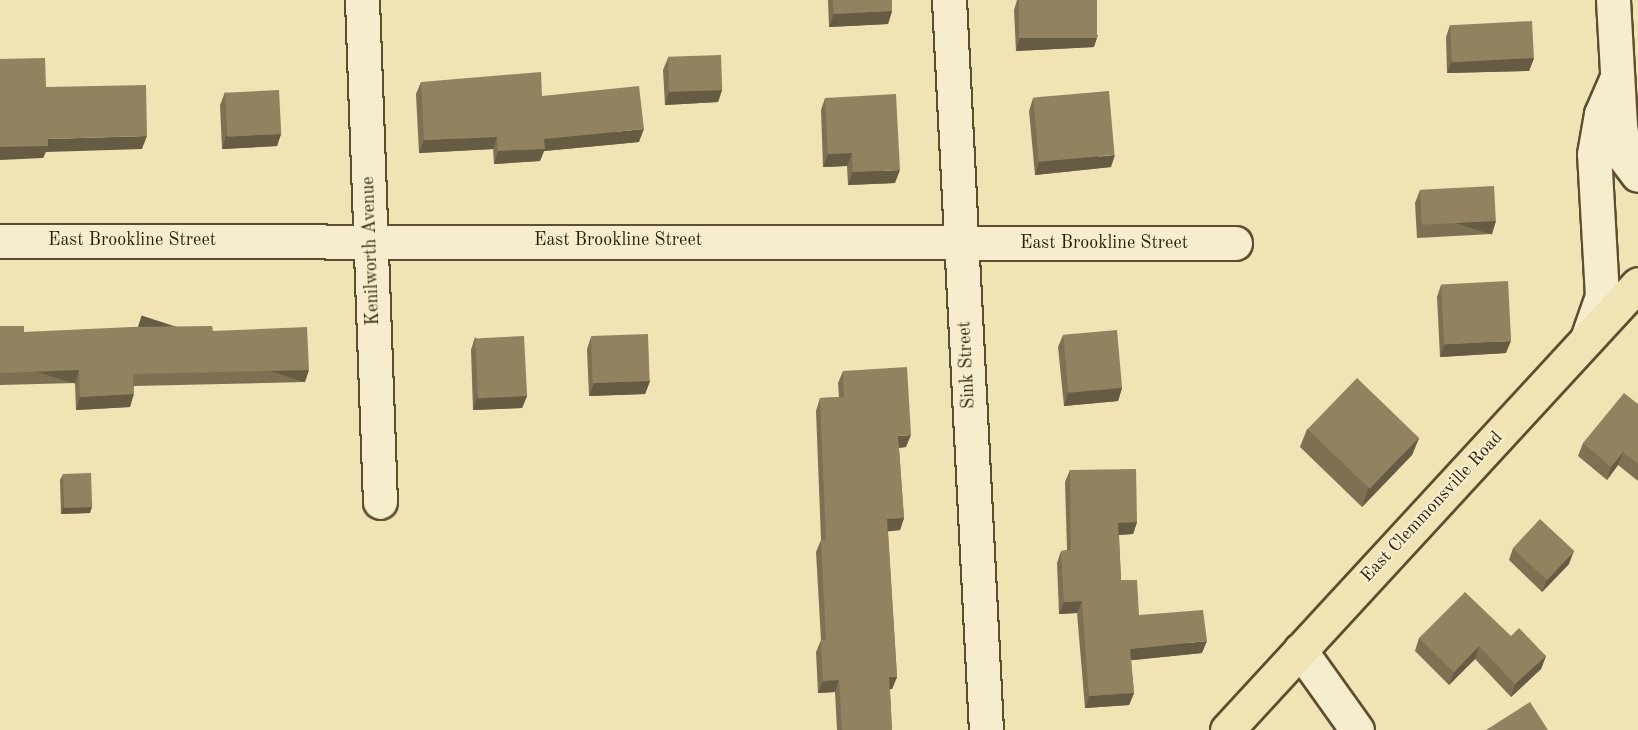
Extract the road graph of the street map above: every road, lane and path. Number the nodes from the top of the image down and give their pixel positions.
1 (362, 0) edge
2 (949, 0) edge
3 (1613, 0) edge
4 (1617, 77) junction
5 (1629, 128) edge
6 (1638, 175) edge
7 (371, 239) junction
8 (0, 241) edge
9 (961, 243) junction
10 (1235, 243) dead end
11 (1638, 284) edge
12 (1587, 339) junction
13 (380, 502) dead end
14 (1300, 650) junction
15 (986, 730) edge
16 (1227, 730) edge
17 (1358, 730) edge

1 - 7 street, Kenilworth Avenue
2 - 9 street, Sink Street
3 - 4 street
4 - 5 street
4 - 12 street
5 - 6 street
7 - 8 street, East Brookline Street
7 - 9 street, East Brookline Street
7 - 13 street, Kenilworth Avenue
9 - 10 street, East Brookline Street
9 - 15 street, Sink Street
11 - 12 main road, East Clemmonsville Road
12 - 14 main road, East Clemmonsville Road
14 - 16 main road, East Clemmonsville Road
14 - 17 street

